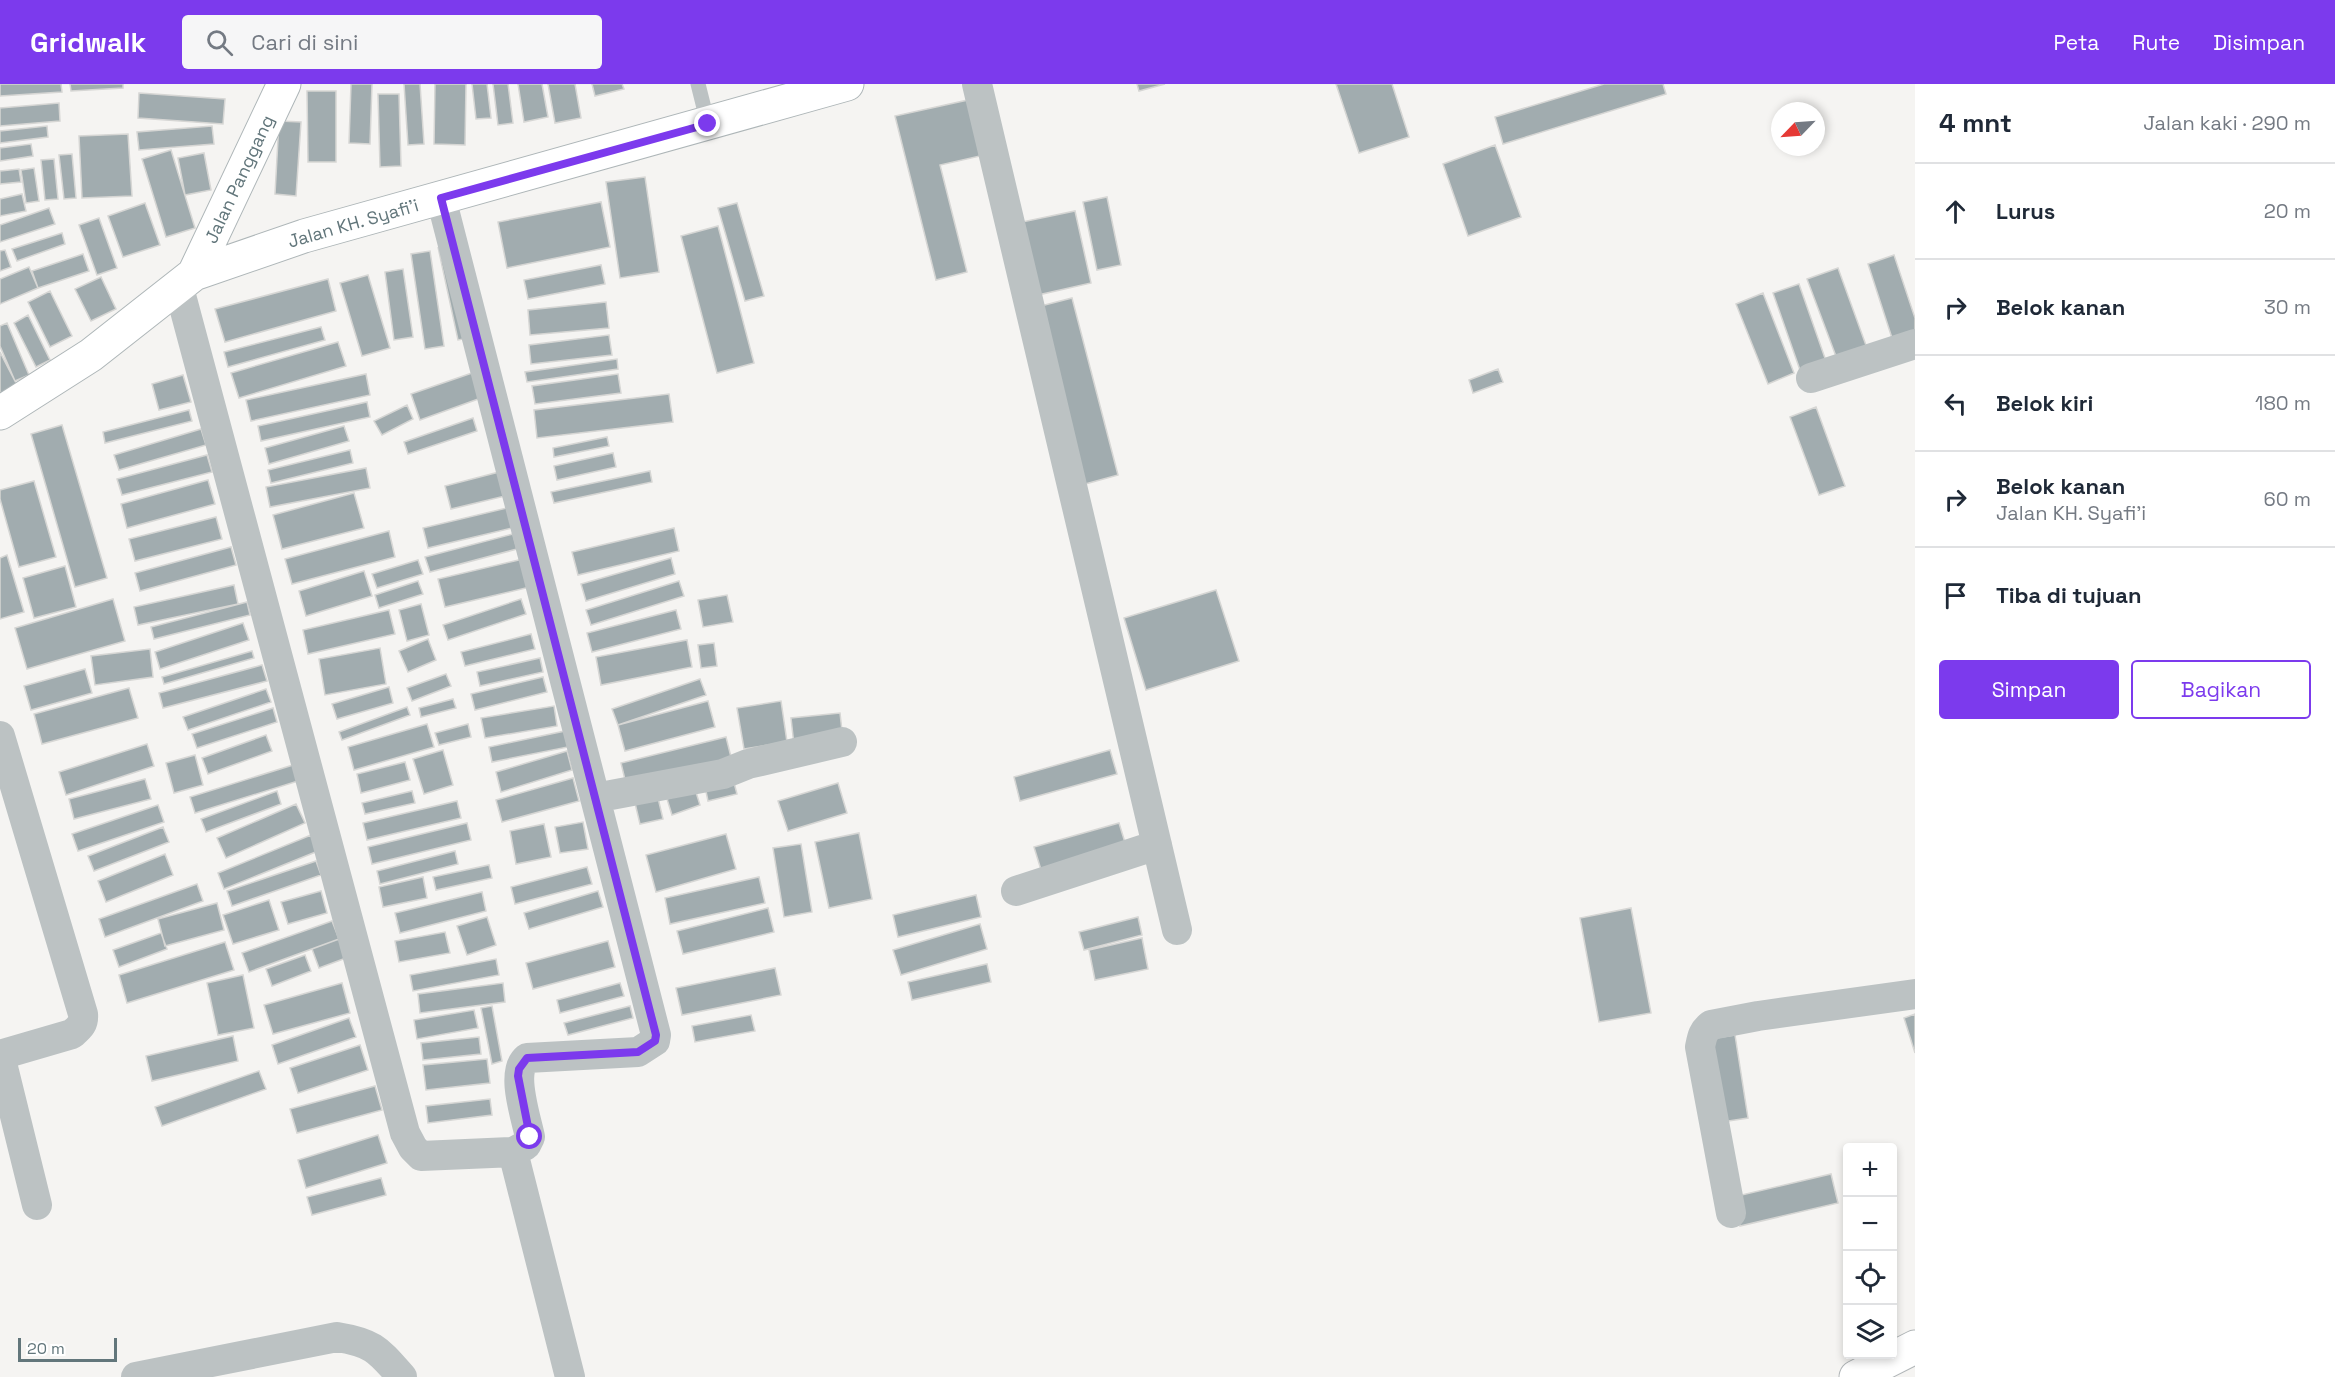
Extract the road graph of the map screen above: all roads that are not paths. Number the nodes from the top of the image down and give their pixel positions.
1 (284, 84) edge
2 (698, 84) edge
3 (847, 84) edge
4 (977, 84) edge
5 (708, 124) junction
6 (441, 198) junction
7 (187, 281) junction
8 (1915, 344) edge
9 (1811, 378) dead end
10 (0, 413) edge
11 (0, 735) edge
12 (842, 742) dead end
13 (595, 798) junction
14 (1157, 845) junction
15 (1016, 891) dead end
16 (1177, 930) dead end
17 (1915, 994) edge
18 (0, 1055) edge
19 (513, 1152) junction
20 (37, 1205) dead end
21 (1731, 1213) dead end
22 (1915, 1347) edge
23 (136, 1377) edge
24 (402, 1377) edge
25 (570, 1377) edge
26 (1856, 1377) edge

1 - 7 main road, Jalan Panggang
2 - 5 lane
3 - 5 main road, Jalan KH. Syafi'i
4 - 14 street
5 - 6 main road, Jalan KH. Syafi'i
6 - 7 main road, Jalan KH. Syafi'i
6 - 13 street
7 - 10 main road, Jalan KH. Syafi'i
7 - 19 street
8 - 9 street
11 - 18 street
12 - 13 street
13 - 19 street
14 - 15 street
14 - 16 street
17 - 21 street
18 - 20 street
19 - 25 street
22 - 26 main road
23 - 24 street

